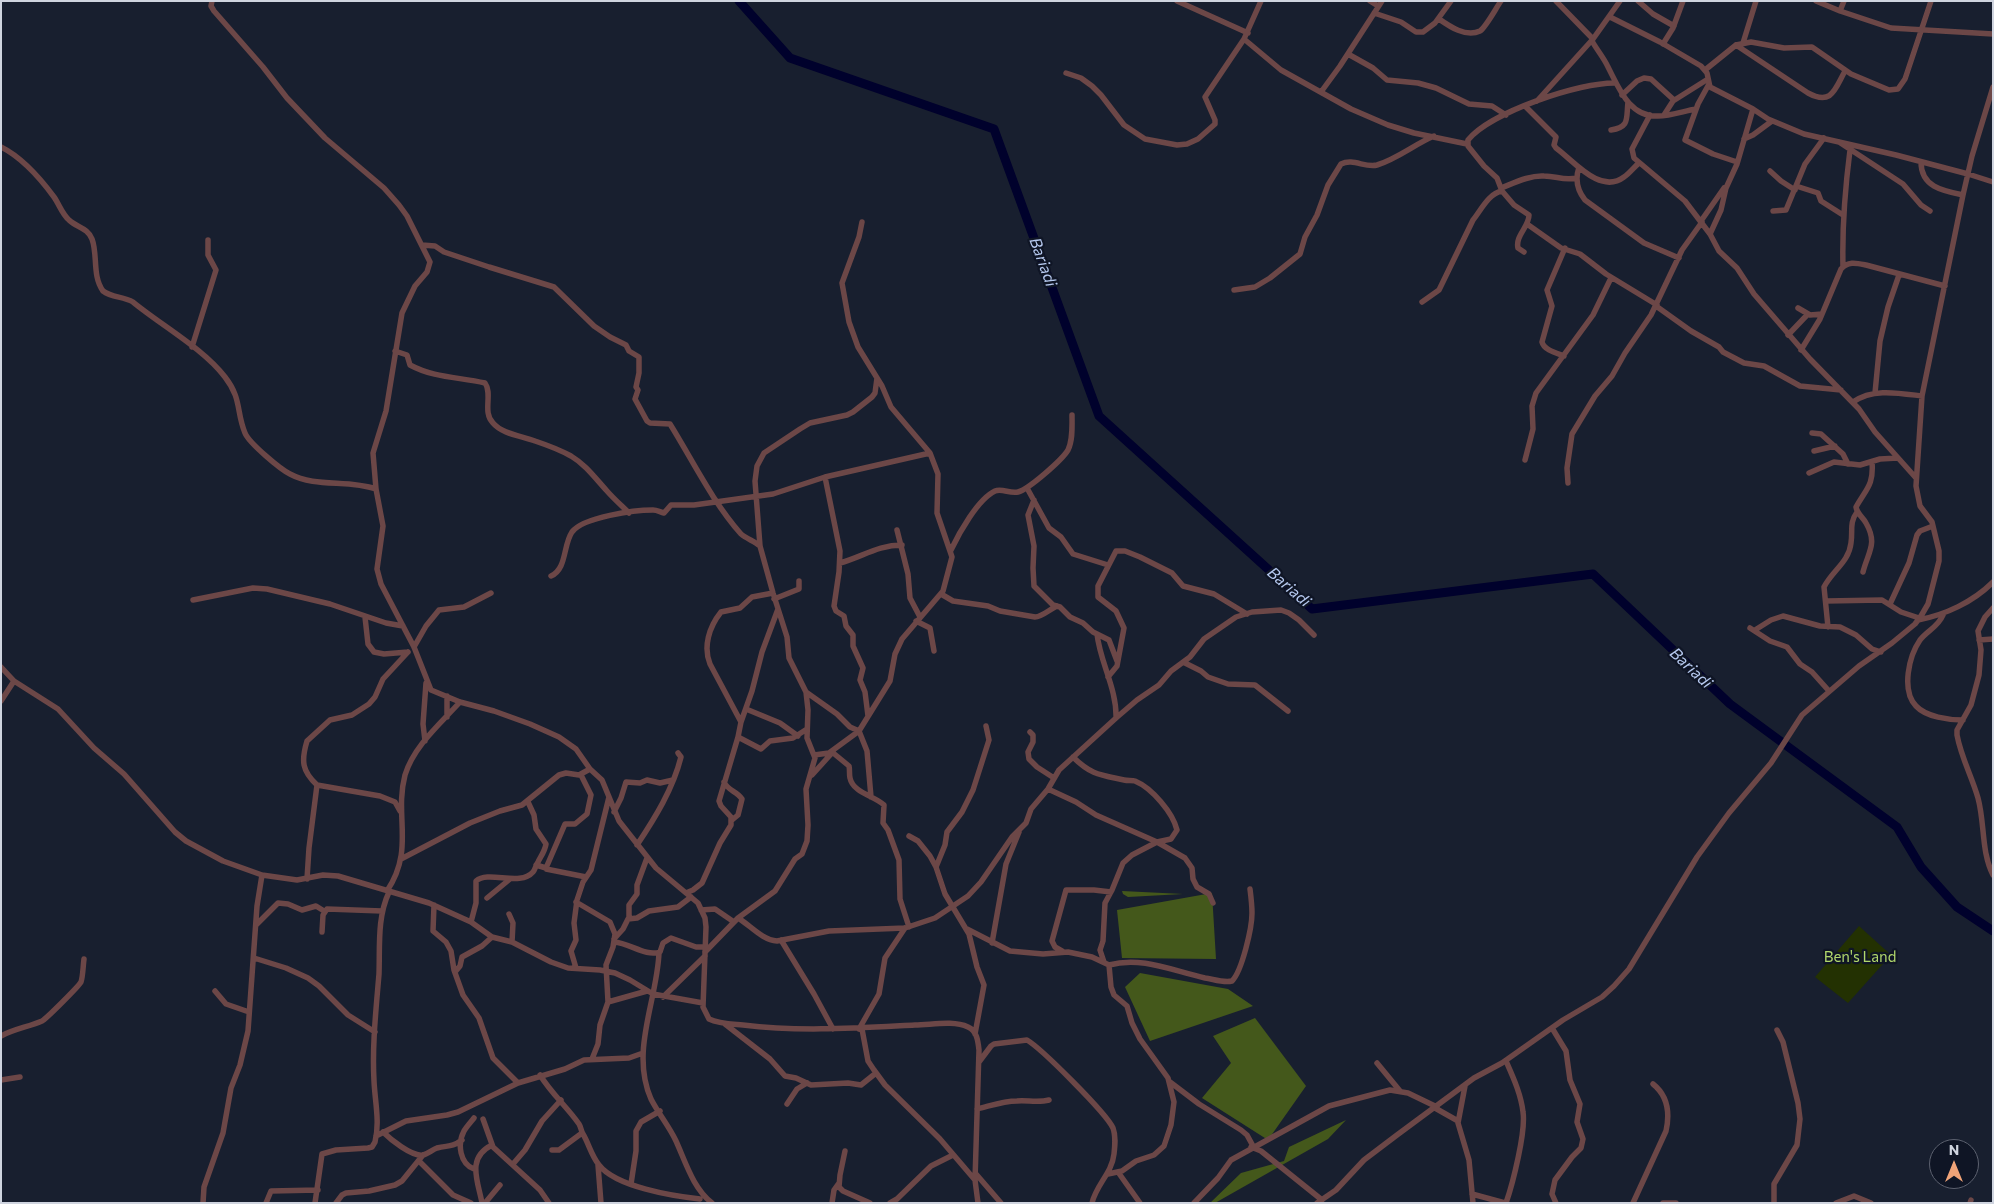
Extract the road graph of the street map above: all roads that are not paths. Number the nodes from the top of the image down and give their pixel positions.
1 (212, 1) edge
2 (1177, 1) edge
3 (1261, 1) edge
4 (1370, 1) edge
5 (1451, 1) edge
6 (1501, 1) edge
7 (1556, 1) edge
8 (1620, 1) edge
9 (1638, 1) edge
10 (1683, 1) edge
11 (1756, 1) edge
12 (1816, 1) edge
13 (1844, 1) edge
14 (1931, 1) edge
15 (1380, 4) edge
16 (1840, 11) junction
17 (1374, 13) junction
18 (1610, 18) junction
19 (1439, 19) junction
20 (1674, 26) junction
21 (1921, 30) junction
22 (1248, 33) junction
23 (1993, 34) edge
24 (1244, 39) junction
25 (1593, 40) junction
26 (1743, 43) junction
27 (1663, 44) junction
28 (1736, 45) junction
29 (1348, 54) junction
30 (1705, 70) junction
31 (1845, 70) junction
32 (1066, 73) dead end
33 (1708, 81) junction
34 (1616, 83) junction
35 (1993, 88) edge
36 (1321, 92) junction
37 (1622, 95) junction
38 (1674, 100) junction
39 (1536, 101) junction
40 (1628, 102) junction
41 (1525, 106) junction
42 (1696, 109) junction
43 (1753, 109) junction
44 (1506, 115) junction
45 (1650, 115) junction
46 (1664, 115) junction
47 (1772, 121) junction
48 (1611, 130) dead end
49 (1434, 136) junction
50 (1824, 138) junction
51 (1744, 139) junction
52 (1838, 142) junction
53 (1467, 144) junction
54 (1, 147) edge
55 (1850, 150) junction
56 (1737, 162) junction
57 (1922, 162) junction
58 (1639, 163) junction
59 (1579, 167) junction
60 (1770, 171) dead end
61 (1968, 174) junction
62 (1577, 178) junction
63 (1993, 182) edge
64 (1727, 185) junction
65 (1796, 188) junction
66 (1502, 190) junction
67 (1963, 195) junction
68 (1845, 204) junction
69 (1832, 208) junction
70 (1930, 211) dead end
71 (1773, 212) dead end
72 (1843, 215) junction
73 (1701, 221) junction
74 (862, 222) dead end
75 (1527, 224) junction
76 (1710, 234) junction
77 (208, 240) dead end
78 (422, 246) junction
79 (1565, 248) junction
80 (1524, 252) dead end
81 (1679, 258) junction
82 (1843, 267) junction
83 (1899, 275) junction
84 (1611, 278) junction
85 (1945, 286) junction
86 (1234, 290) dead end
87 (1422, 302) dead end
88 (1657, 305) junction
89 (1798, 308) dead end
90 (1808, 314) junction
91 (1822, 314) junction
92 (1788, 335) junction
93 (192, 347) junction
94 (1801, 350) junction
95 (395, 351) junction
96 (1564, 356) junction
97 (877, 378) junction
98 (1841, 390) junction
99 (1875, 393) junction
100 (1922, 396) junction
101 (1853, 402) junction
102 (1072, 415) dead end
103 (1812, 433) dead end
104 (1835, 446) junction
105 (1814, 451) dead end
106 (930, 453) junction
107 (1898, 458) junction
108 (1525, 460) dead end
109 (1872, 462) junction
110 (1848, 464) junction
111 (1809, 473) dead end
112 (825, 477) junction
113 (1916, 478) junction
114 (1568, 483) dead end
115 (1027, 488) junction
116 (376, 489) junction
117 (756, 497) junction
118 (1034, 500) junction
119 (716, 502) junction
120 (1857, 512) junction
121 (629, 513) junction
122 (1933, 526) junction
123 (897, 530) dead end
124 (902, 544) junction
125 (760, 546) junction
126 (951, 550) junction
127 (840, 563) junction
128 (1108, 565) junction
129 (1863, 572) dead end
130 (551, 576) dead end
131 (799, 582) dead end
132 (1993, 582) edge
133 (491, 593) dead end
134 (941, 594) junction
135 (774, 596) junction
136 (193, 600) dead end
137 (1826, 600) junction
138 (1890, 604) junction
139 (1057, 606) junction
140 (1993, 608) edge
141 (778, 609) junction
142 (1247, 614) junction
143 (1943, 615) junction
144 (365, 616) junction
145 (918, 619) junction
146 (1918, 619) junction
147 (403, 626) junction
148 (1828, 627) junction
149 (1097, 634) junction
150 (1314, 635) dead end
151 (1993, 639) edge
152 (1979, 640) junction
153 (415, 649) junction
154 (934, 651) dead end
155 (408, 652) junction
156 (1881, 652) junction
157 (1118, 662) junction
158 (1184, 662) junction
159 (1, 666) edge
160 (1108, 677) junction
161 (14, 681) junction
162 (426, 681) junction
163 (1829, 691) junction
164 (806, 692) junction
165 (447, 696) junction
166 (1, 701) edge
167 (460, 702) junction
168 (746, 709) junction
169 (1288, 711) dead end
170 (868, 716) junction
171 (447, 717) junction
172 (1116, 718) junction
173 (1963, 720) junction
174 (741, 722) junction
175 (986, 726) dead end
176 (807, 729) junction
177 (859, 731) junction
178 (1030, 732) dead end
179 (798, 736) junction
180 (738, 738) junction
181 (425, 741) junction
182 (832, 752) junction
183 (678, 753) dead end
184 (814, 755) junction
185 (1073, 757) junction
186 (590, 769) junction
187 (581, 775) junction
188 (809, 778) junction
189 (1054, 778) junction
190 (673, 780) junction
191 (724, 782) junction
192 (317, 785) junction
193 (1048, 789) junction
194 (609, 796) junction
195 (871, 797) junction
196 (528, 802) junction
197 (614, 812) junction
198 (402, 815) junction
199 (732, 820) junction
200 (1019, 831) junction
201 (910, 836) dead end
202 (1157, 842) junction
203 (636, 844) junction
204 (647, 858) junction
205 (401, 859) junction
206 (536, 865) junction
207 (936, 867) junction
208 (546, 868) junction
209 (1993, 875) edge
210 (262, 876) junction
211 (586, 877) junction
212 (307, 879) junction
213 (510, 879) junction
214 (1250, 889) dead end
215 (388, 892) junction
216 (1111, 892) junction
217 (689, 895) junction
218 (487, 898) dead end
219 (576, 902) junction
220 (1213, 903) dead end
221 (434, 904) junction
222 (952, 907) junction
223 (701, 910) junction
224 (324, 911) junction
225 (382, 911) junction
226 (509, 914) dead end
227 (629, 919) junction
228 (736, 920) junction
229 (471, 922) junction
230 (256, 925) junction
231 (907, 927) junction
232 (967, 929) junction
233 (322, 932) dead end
234 (492, 937) junction
235 (614, 940) junction
236 (780, 940) junction
237 (512, 942) junction
238 (992, 943) junction
239 (705, 952) junction
240 (1062, 952) junction
241 (659, 953) junction
242 (254, 958) junction
243 (84, 959) dead end
244 (1106, 963) junction
245 (576, 968) junction
246 (605, 971) junction
247 (455, 972) junction
248 (215, 991) dead end
249 (650, 992) junction
250 (663, 997) junction
251 (608, 1002) junction
252 (703, 1003) junction
253 (249, 1012) junction
254 (723, 1023) junction
255 (1552, 1028) junction
256 (833, 1029) junction
257 (860, 1029) junction
258 (1777, 1030) dead end
259 (375, 1032) junction
260 (976, 1034) junction
261 (1, 1036) edge
262 (643, 1052) junction
263 (592, 1059) junction
264 (1506, 1061) junction
265 (979, 1062) junction
266 (1377, 1063) dead end
267 (876, 1073) junction
268 (540, 1075) junction
269 (20, 1077) dead end
270 (1, 1080) edge
271 (1170, 1082) junction
272 (518, 1083) junction
273 (806, 1084) junction
274 (1653, 1084) dead end
275 (1465, 1086) junction
276 (1400, 1091) junction
277 (561, 1100) junction
278 (1049, 1100) dead end
279 (787, 1104) dead end
280 (1436, 1107) junction
281 (977, 1109) junction
282 (660, 1112) junction
283 (474, 1118) dead end
284 (483, 1118) dead end
285 (1458, 1121) junction
286 (383, 1132) junction
287 (582, 1133) junction
288 (376, 1136) junction
289 (462, 1140) junction
290 (492, 1145) junction
291 (1252, 1147) junction
292 (552, 1150) dead end
293 (846, 1151) dead end
294 (953, 1155) junction
295 (421, 1158) junction
296 (513, 1164) junction
297 (598, 1164) junction
298 (474, 1169) junction
299 (1118, 1172) junction
300 (1108, 1174) junction
301 (976, 1177) junction
302 (838, 1183) junction
303 (631, 1184) junction
304 (500, 1185) dead end
305 (318, 1190) junction
306 (1472, 1194) junction
307 (700, 1199) edge
308 (1319, 1201) edge
309 (1196, 1202) edge
310 (203, 1203) edge
311 (266, 1203) edge
312 (315, 1203) edge
313 (336, 1203) edge
314 (471, 1203) edge
315 (483, 1203) edge
316 (550, 1203) edge
317 (601, 1203) edge
318 (712, 1203) edge
319 (832, 1203) edge
320 (870, 1203) edge
321 (890, 1203) edge
322 (978, 1203) edge
323 (1001, 1203) edge
324 (1092, 1203) edge
325 (1140, 1203) edge
326 (1473, 1203) edge
327 (1506, 1203) edge
328 (1556, 1203) edge
329 (1633, 1203) edge
330 (1663, 1203) edge
331 (1676, 1203) edge
332 (1774, 1203) edge
333 (1836, 1203) edge
334 (1871, 1203) edge

1 - 78 street
2 - 22 street
3 - 22 street
4 - 15 street
5 - 19 street
6 - 19 street
7 - 25 street
8 - 18 street
9 - 20 street
10 - 20 street
11 - 26 street
12 - 16 street
13 - 16 street
14 - 21 street
15 - 17 street
16 - 21 street
17 - 19 street
17 - 29 street
18 - 25 street
18 - 27 street
20 - 27 street
21 - 23 street
21 - 31 street
22 - 24 street
24 - 32 street
24 - 36 street
25 - 34 street
25 - 39 street
26 - 28 street
26 - 31 street
27 - 30 street
28 - 30 street
28 - 31 street
29 - 36 street
29 - 44 street
30 - 33 street
33 - 38 street
33 - 42 street
33 - 43 street
34 - 37 street
34 - 39 street
35 - 61 street
36 - 49 street
37 - 38 street
37 - 40 street
38 - 46 street
39 - 41 street
40 - 45 street
40 - 48 street
41 - 44 street
41 - 59 street
42 - 46 street
42 - 56 street
43 - 47 street
43 - 51 street
44 - 53 street
45 - 46 street
45 - 58 street
47 - 50 street
47 - 51 street
49 - 53 street
49 - 86 street
50 - 52 street
50 - 65 street
51 - 56 street
52 - 55 street
52 - 57 street
53 - 66 street
54 - 93 street
55 - 68 street
55 - 70 street
56 - 64 street
57 - 61 street
57 - 67 street
58 - 59 street
58 - 73 street
59 - 62 street
60 - 65 street
61 - 63 street
61 - 67 street
62 - 66 street
62 - 81 street
64 - 73 street
64 - 76 street
65 - 69 street
65 - 71 street
66 - 75 street
66 - 87 street
67 - 85 street
68 - 69 street
68 - 72 street
69 - 72 street
72 - 82 street
73 - 76 street
73 - 81 street
74 - 97 street
75 - 79 street
75 - 80 street
76 - 92 street
77 - 93 street
78 - 95 street
78 - 119 street
79 - 84 street
79 - 96 street
81 - 88 street
82 - 83 street
82 - 91 street
83 - 85 street
83 - 99 street
84 - 88 street
84 - 96 street
85 - 100 street
88 - 98 street
88 - 114 street
89 - 90 street
90 - 91 street
90 - 92 street
91 - 94 street
92 - 94 street
93 - 116 street
94 - 98 street
95 - 116 street
95 - 121 street
96 - 108 street
97 - 106 street
97 - 117 street
98 - 101 street
99 - 100 street
99 - 101 street
100 - 113 street
101 - 107 street
102 - 115 street
103 - 104 street
104 - 105 street
104 - 110 street
106 - 112 street
106 - 126 street
107 - 109 street
107 - 113 street
109 - 110 street
109 - 120 street
110 - 111 street
112 - 117 street
112 - 127 street
113 - 122 street
115 - 118 street
115 - 126 street
116 - 147 street
117 - 119 street
117 - 125 street
118 - 128 street
118 - 139 street
119 - 121 street
119 - 125 street
120 - 129 street
120 - 137 street
121 - 130 street
122 - 138 street
122 - 146 street
123 - 124 street
124 - 127 street
124 - 145 street
125 - 135 street
126 - 134 street
127 - 170 street
128 - 142 street
128 - 157 street
131 - 135 street
132 - 143 street
133 - 153 street
134 - 139 street
134 - 145 street
135 - 141 street
135 - 174 street
136 - 144 street
137 - 138 street
137 - 148 street
138 - 146 street
139 - 149 street
140 - 152 street
141 - 164 street
141 - 168 street
142 - 150 street
142 - 158 street
143 - 146 street
143 - 173 street
144 - 147 street
144 - 155 street
145 - 154 street
145 - 170 street
146 - 156 street
147 - 153 street
148 - 156 street
148 - 163 street
149 - 157 street
149 - 160 street
151 - 152 street
152 - 173 street
153 - 155 street
153 - 162 street
155 - 192 street
156 - 163 street
157 - 160 street
158 - 169 street
158 - 172 street
159 - 161 street
160 - 172 street
161 - 166 street
161 - 210 street
162 - 165 street
162 - 181 street
163 - 255 street
164 - 176 street
164 - 177 street
165 - 167 street
165 - 171 street
167 - 171 street
167 - 186 street
168 - 174 street
168 - 179 street
170 - 177 street
171 - 181 street
172 - 185 street
173 - 209 street
174 - 180 street
175 - 207 street
176 - 179 street
176 - 184 street
177 - 182 street
177 - 195 street
178 - 189 street
179 - 180 street
180 - 191 street
181 - 198 street
182 - 184 street
182 - 188 street
182 - 195 street
183 - 190 street
184 - 188 street
185 - 189 street
185 - 202 street
186 - 187 street
186 - 194 street
187 - 196 street
187 - 208 street
188 - 228 street
189 - 193 street
190 - 197 street
190 - 203 street
191 - 199 street
191 - 199 street
192 - 198 street
192 - 212 street
193 - 200 street
193 - 202 street
194 - 197 street
194 - 211 street
195 - 231 street
196 - 205 street
196 - 206 street
197 - 203 street
198 - 205 street
199 - 217 street
200 - 222 street
200 - 238 street
201 - 207 street
202 - 216 street
202 - 220 street
203 - 204 street
204 - 217 street
204 - 227 street
205 - 215 street
206 - 208 street
206 - 213 street
207 - 222 street
208 - 211 street
210 - 212 street
210 - 230 street
211 - 219 street
212 - 215 street
213 - 218 street
213 - 229 street
214 - 244 street
215 - 221 street
215 - 225 street
216 - 240 street
216 - 244 street
217 - 223 street
217 - 227 street
219 - 235 street
219 - 245 street
221 - 229 street
221 - 247 street
222 - 231 street
222 - 232 street
223 - 228 street
223 - 239 street
224 - 225 street
224 - 230 street
224 - 233 street
225 - 259 street
226 - 237 street
227 - 235 street
228 - 236 street
228 - 239 street
229 - 234 street
230 - 242 street
231 - 236 street
231 - 257 street
232 - 238 street
232 - 260 street
234 - 237 street
234 - 247 street
235 - 241 street
235 - 246 street
236 - 256 street
237 - 245 street
238 - 240 street
239 - 241 street
239 - 250 street
239 - 252 street
240 - 244 street
241 - 249 street
242 - 253 street
242 - 259 street
243 - 261 street
244 - 271 street
245 - 246 street
246 - 249 street
246 - 251 street
247 - 272 street
248 - 253 street
249 - 250 street
249 - 251 street
249 - 262 street
250 - 252 street
251 - 263 street
252 - 254 street
253 - 310 street
254 - 256 street
254 - 273 street
255 - 264 street
255 - 328 street
256 - 257 street
257 - 260 street
257 - 267 street
258 - 332 street
259 - 288 street
260 - 265 street
262 - 263 street
262 - 282 street
263 - 268 street
264 - 275 street
264 - 327 street
265 - 281 street
265 - 300 street
266 - 276 street
267 - 273 street
267 - 294 street
268 - 272 street
268 - 277 street
269 - 270 street
271 - 291 street
271 - 299 street
272 - 286 street
273 - 279 street
274 - 329 street
275 - 280 street
275 - 285 street
276 - 280 street
276 - 291 street
277 - 287 street
277 - 296 street
278 - 281 street
280 - 285 street
280 - 308 street
281 - 301 street
282 - 303 street
282 - 307 street
283 - 289 street
284 - 290 street
285 - 306 street
286 - 288 street
286 - 295 street
287 - 292 street
287 - 297 street
288 - 305 street
289 - 295 street
289 - 298 street
290 - 296 street
290 - 298 street
291 - 308 street
291 - 309 street
293 - 302 street
294 - 301 street
294 - 321 street
295 - 313 street
295 - 314 street
296 - 316 street
297 - 303 street
297 - 317 street
298 - 315 street
299 - 300 street
299 - 325 street
300 - 324 street
301 - 322 street
301 - 323 street
302 - 319 street
302 - 320 street
303 - 307 street
304 - 315 street
305 - 311 street
305 - 312 street
306 - 326 street
306 - 327 street
307 - 318 street
330 - 331 street
333 - 334 street

